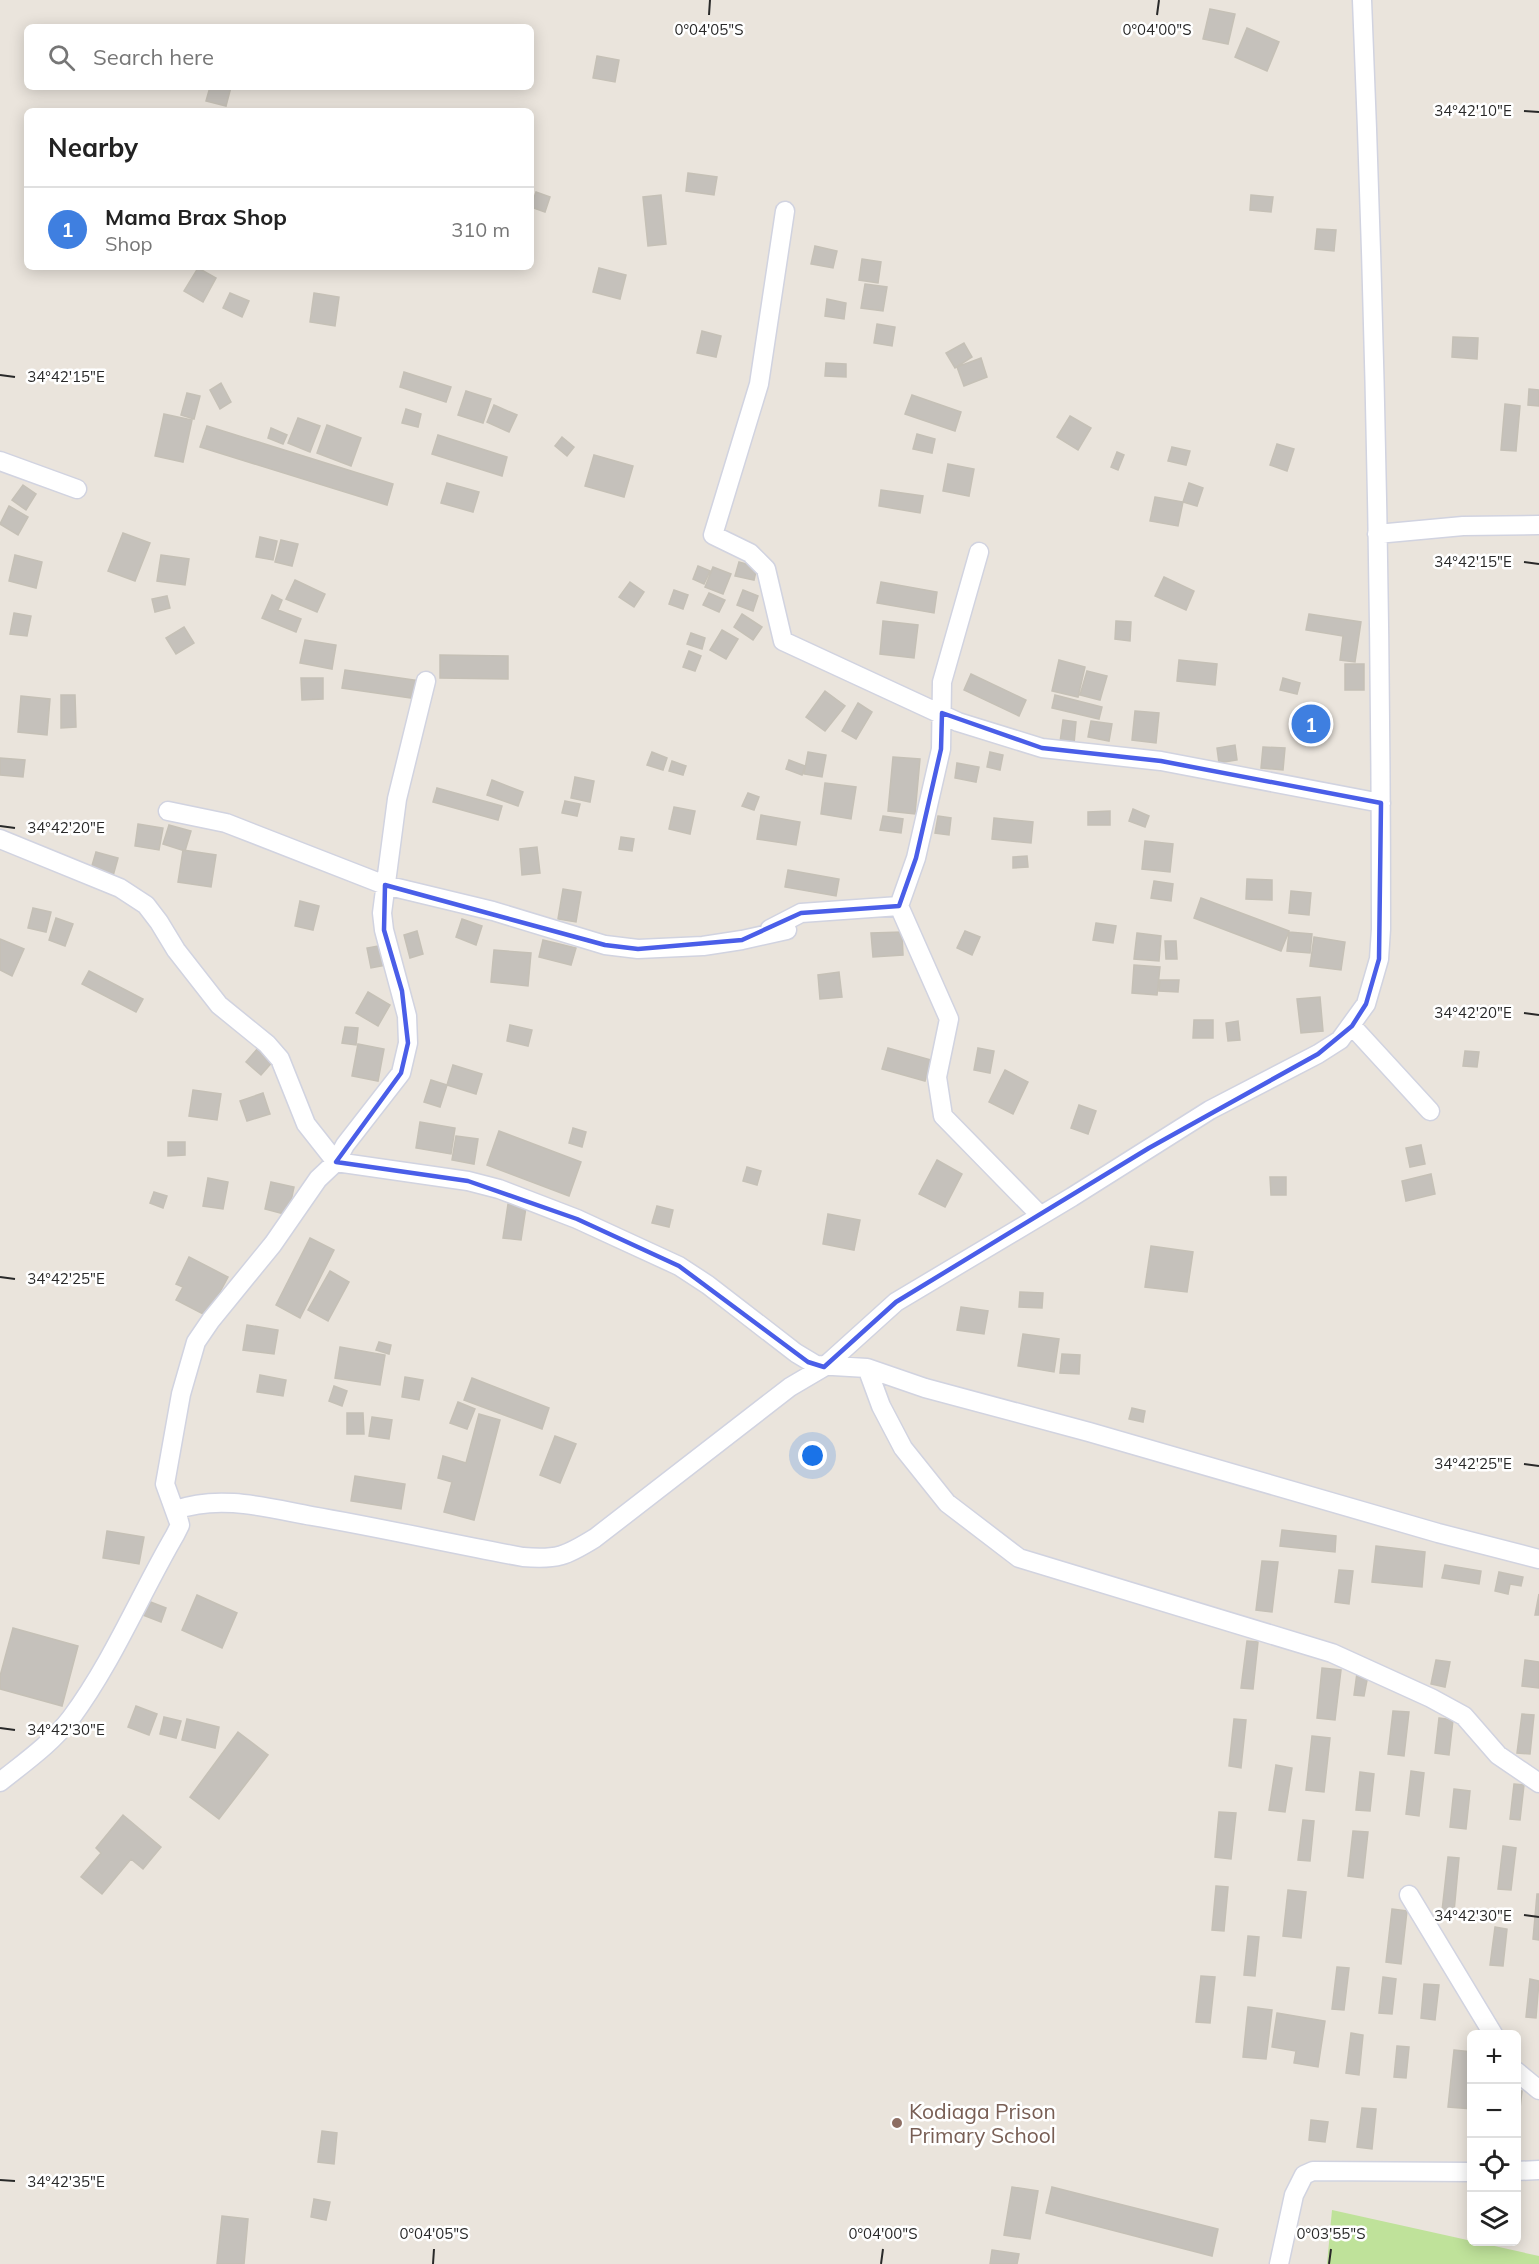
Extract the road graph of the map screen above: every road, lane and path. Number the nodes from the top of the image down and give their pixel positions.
1 (1362, 0) edge
2 (785, 211) dead end
3 (0, 461) edge
4 (76, 489) dead end
5 (1539, 525) edge
6 (1377, 534) junction
7 (979, 552) dead end
8 (426, 681) dead end
9 (942, 713) junction
10 (1381, 803) junction
11 (168, 811) dead end
12 (0, 839) edge
13 (385, 885) junction
14 (899, 906) junction
15 (787, 930) dead end
16 (755, 937) junction
17 (1352, 1026) junction
18 (1430, 1111) dead end
19 (336, 1162) junction
20 (1040, 1215) junction
21 (824, 1367) junction
22 (867, 1368) junction
23 (180, 1525) junction
24 (1539, 1559) edge
25 (0, 1782) edge
26 (1539, 1783) edge
27 (1409, 1895) dead end
28 (1491, 2030) edge
29 (1521, 2074) edge
30 (1539, 2090) edge
31 (1539, 2170) edge
32 (1521, 2171) edge
33 (1467, 2172) edge
34 (1279, 2264) edge

1 - 6 street
2 - 9 street
3 - 4 street
5 - 6 street
6 - 10 street
7 - 9 street
8 - 13 street
9 - 10 street
9 - 14 street
10 - 17 street
11 - 13 street
12 - 19 street
13 - 16 street
13 - 19 street
14 - 16 street
14 - 20 street
15 - 16 street
17 - 18 street
17 - 20 street
19 - 21 street
19 - 23 street
20 - 21 street
21 - 22 street
21 - 23 street
22 - 24 street
22 - 26 street
23 - 25 street
27 - 28 street
29 - 30 street
31 - 32 street
33 - 34 street

